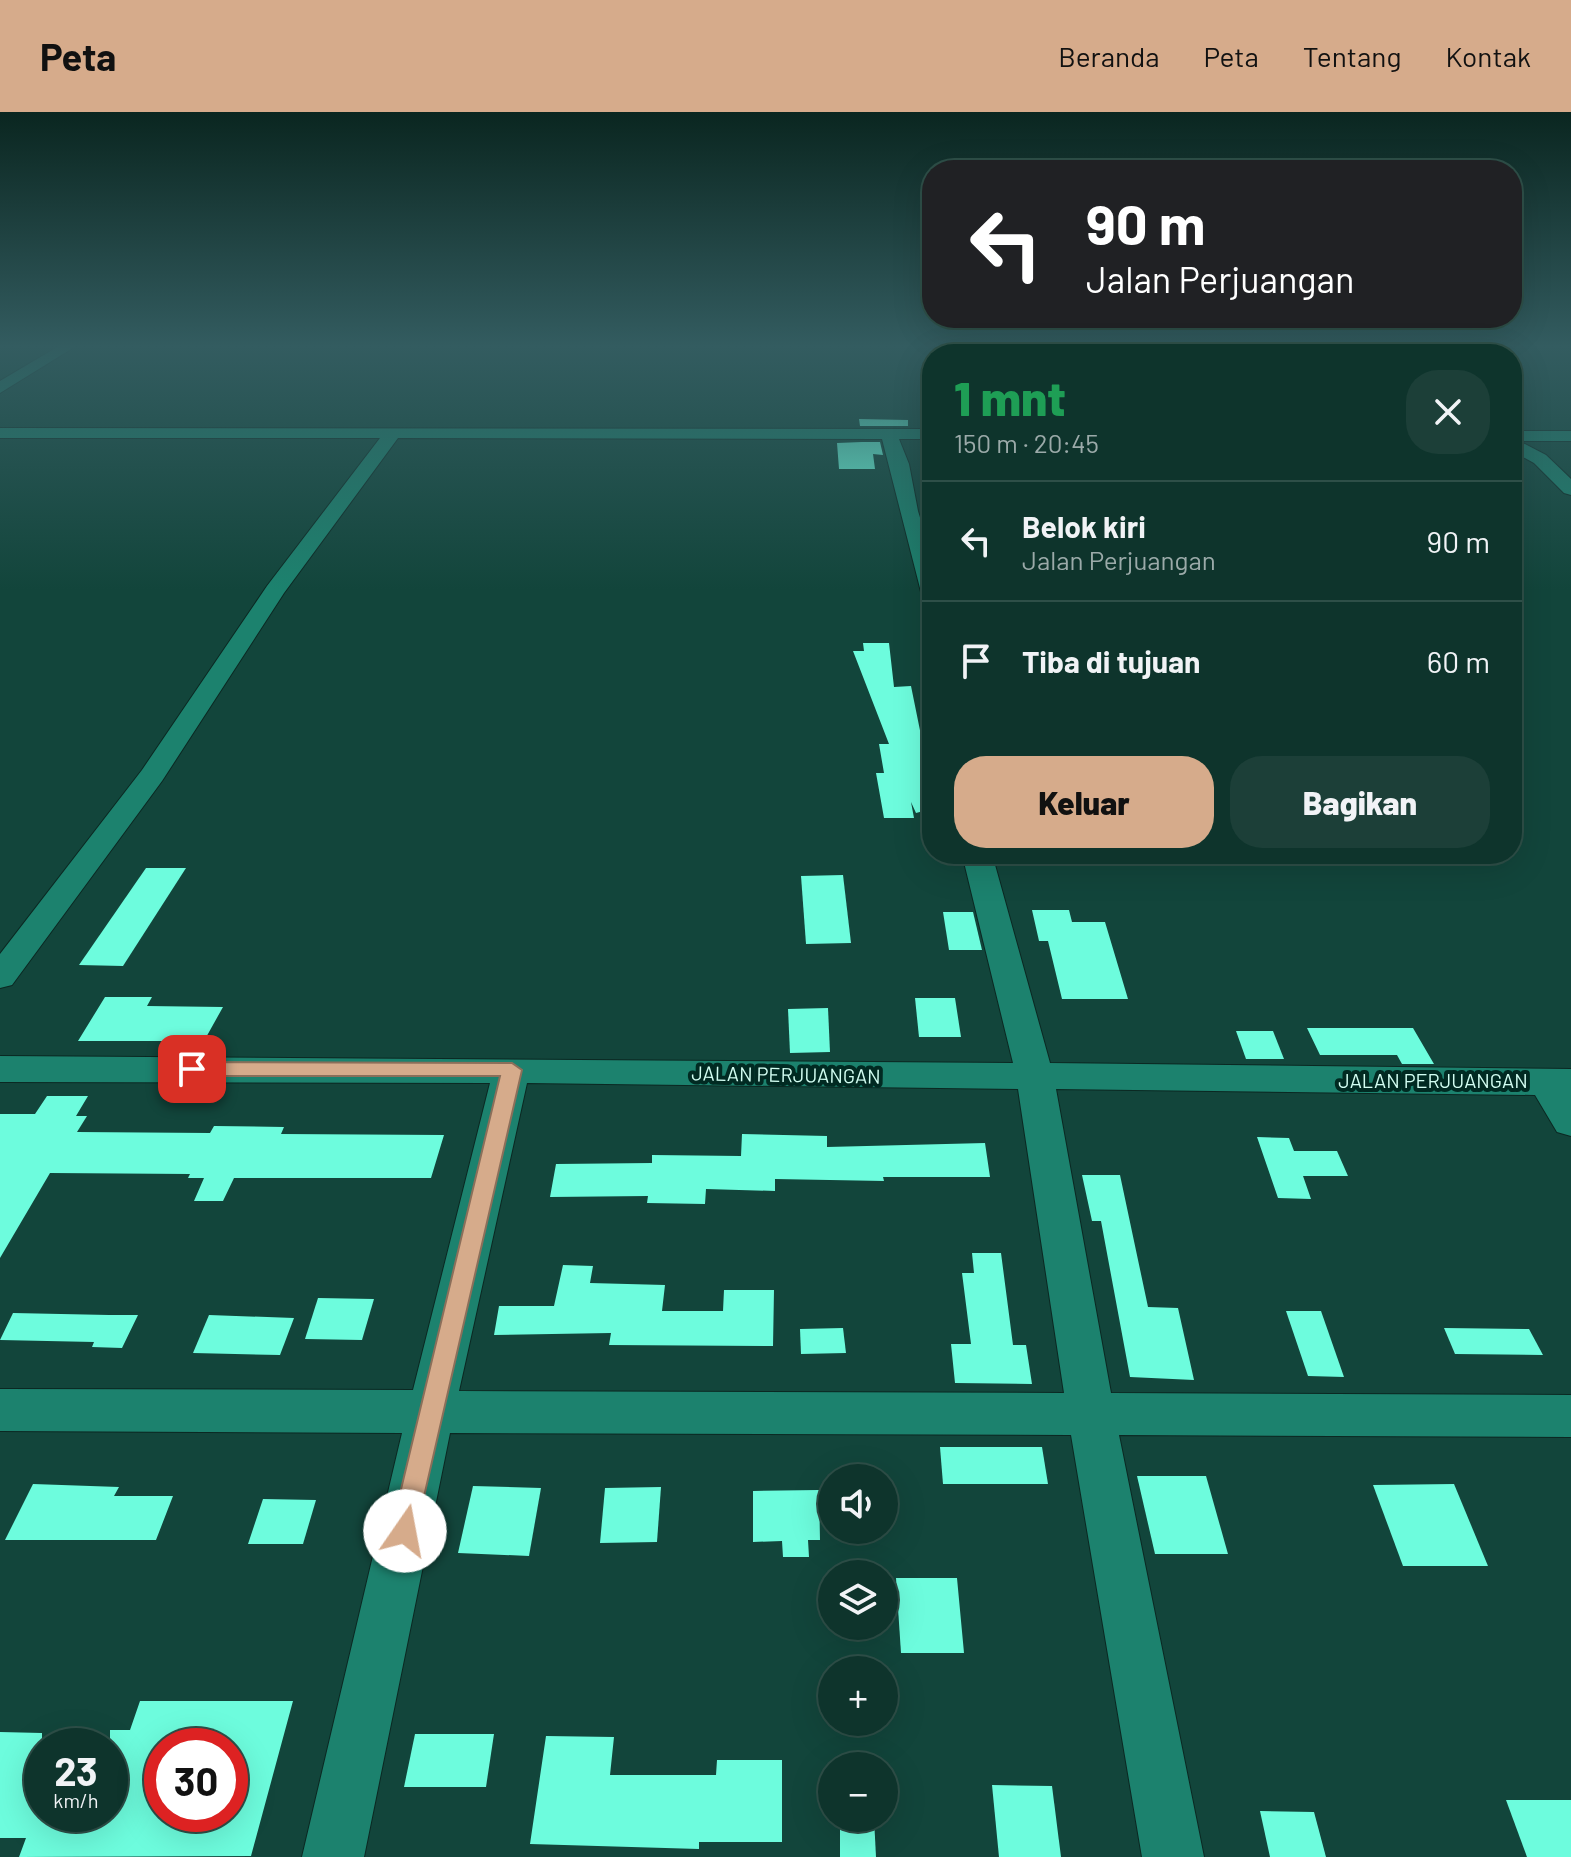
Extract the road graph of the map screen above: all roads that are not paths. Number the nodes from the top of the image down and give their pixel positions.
1 (0, 433) edge
2 (393, 433) junction
3 (889, 434) junction
4 (922, 434) edge
5 (1522, 436) edge
6 (1571, 436) edge
7 (1522, 449) edge
8 (1571, 489) edge
9 (922, 558) edge
10 (980, 864) edge
11 (0, 977) edge
12 (0, 1069) edge
13 (512, 1070) junction
14 (1035, 1077) junction
15 (1558, 1081) edge
16 (1571, 1122) edge
17 (0, 1410) edge
18 (431, 1412) junction
19 (1091, 1412) junction
20 (1571, 1416) edge
21 (333, 1857) edge
22 (1173, 1857) edge

1 - 2 street
2 - 3 street
2 - 11 street
3 - 4 street
3 - 9 street
5 - 6 street
7 - 8 street
10 - 14 street
12 - 13 street, JALAN PERJUANGAN
13 - 14 street, JALAN PERJUANGAN
13 - 18 street
14 - 15 street, JALAN PERJUANGAN
14 - 19 street
15 - 16 street
17 - 18 street
18 - 19 street
18 - 21 street
19 - 20 street
19 - 22 street

